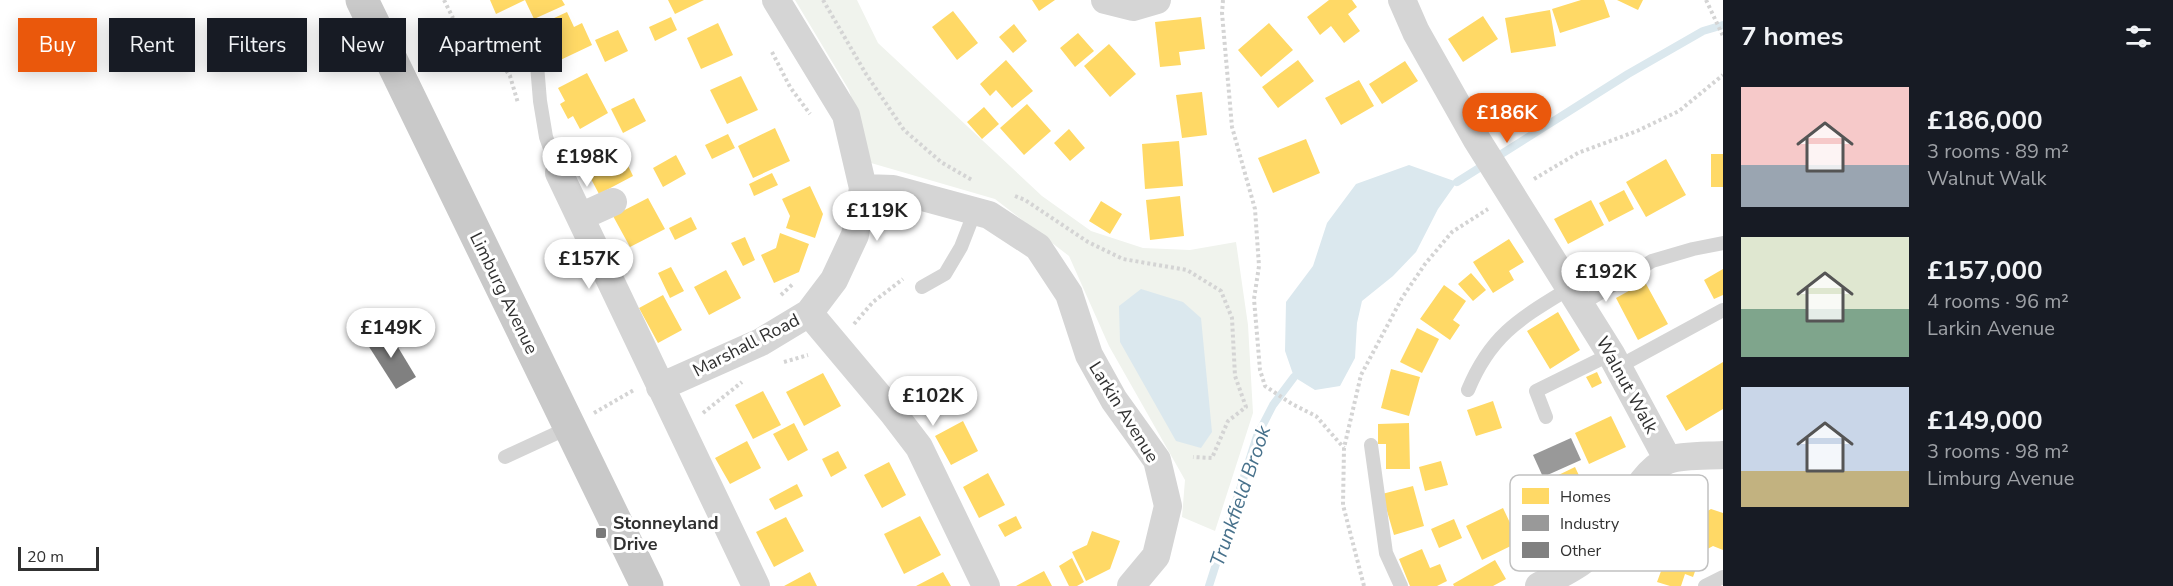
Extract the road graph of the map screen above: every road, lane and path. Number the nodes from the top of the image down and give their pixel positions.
1 (362, 0) edge
2 (444, 0) edge
3 (776, 0) edge
4 (823, 0) edge
5 (1105, 0) edge
6 (1157, 0) edge
7 (1222, 0) edge
8 (1402, 0) edge
9 (1706, 0) edge
10 (1722, 34) edge
11 (771, 49) dead end
12 (538, 72) edge
13 (1723, 75) edge
14 (520, 111) dead end
15 (811, 116) dead end
16 (559, 173) joint
17 (1505, 183) junction
18 (863, 188) junction
19 (1014, 196) dead end
20 (977, 198) junction
21 (613, 202) dead end
22 (580, 217) junction
23 (1723, 243) edge
24 (797, 279) dead end
25 (922, 287) dead end
26 (1575, 296) junction
27 (777, 298) dead end
28 (1723, 310) edge
29 (809, 313) junction
30 (1615, 361) junction
31 (658, 383) junction
32 (1468, 390) dead end
33 (1546, 417) dead end
34 (570, 427) junction
35 (1371, 445) dead end
36 (1344, 448) junction
37 (1723, 455) edge
38 (506, 457) dead end
39 (1193, 457) dead end
40 (1668, 460) junction
41 (1649, 475) edge
42 (1566, 571) edge
43 (1723, 577) edge
44 (647, 586) edge
45 (756, 586) edge
46 (986, 586) edge
47 (1131, 586) edge
48 (1364, 586) edge
49 (1401, 586) edge
50 (1539, 586) edge
51 (1705, 586) edge

1 - 34 main road, Limburg Avenue
2 - 14 path
3 - 18 street, Marshall Road
4 - 20 path
5 - 6 street
7 - 36 path
8 - 17 street, Walnut Walk
9 - 10 path
11 - 15 path
12 - 16 lane
13 - 17 path
16 - 22 street
17 - 26 street, Walnut Walk
17 - 36 path
18 - 20 street, Larkin Avenue
18 - 29 street, Marshall Road
19 - 39 path
20 - 25 lane
20 - 47 street, Larkin Avenue
21 - 22 street
22 - 31 street
23 - 26 lane
24 - 27 path
26 - 30 street, Walnut Walk
26 - 32 lane
28 - 30 lane
29 - 31 street, Marshall Road
29 - 46 street
30 - 33 lane
30 - 40 street, Walnut Walk
31 - 34 path
31 - 45 street
34 - 38 lane
34 - 44 main road, Limburg Avenue
35 - 49 lane
36 - 48 path
37 - 40 street
40 - 41 street
42 - 50 street
43 - 51 lane

